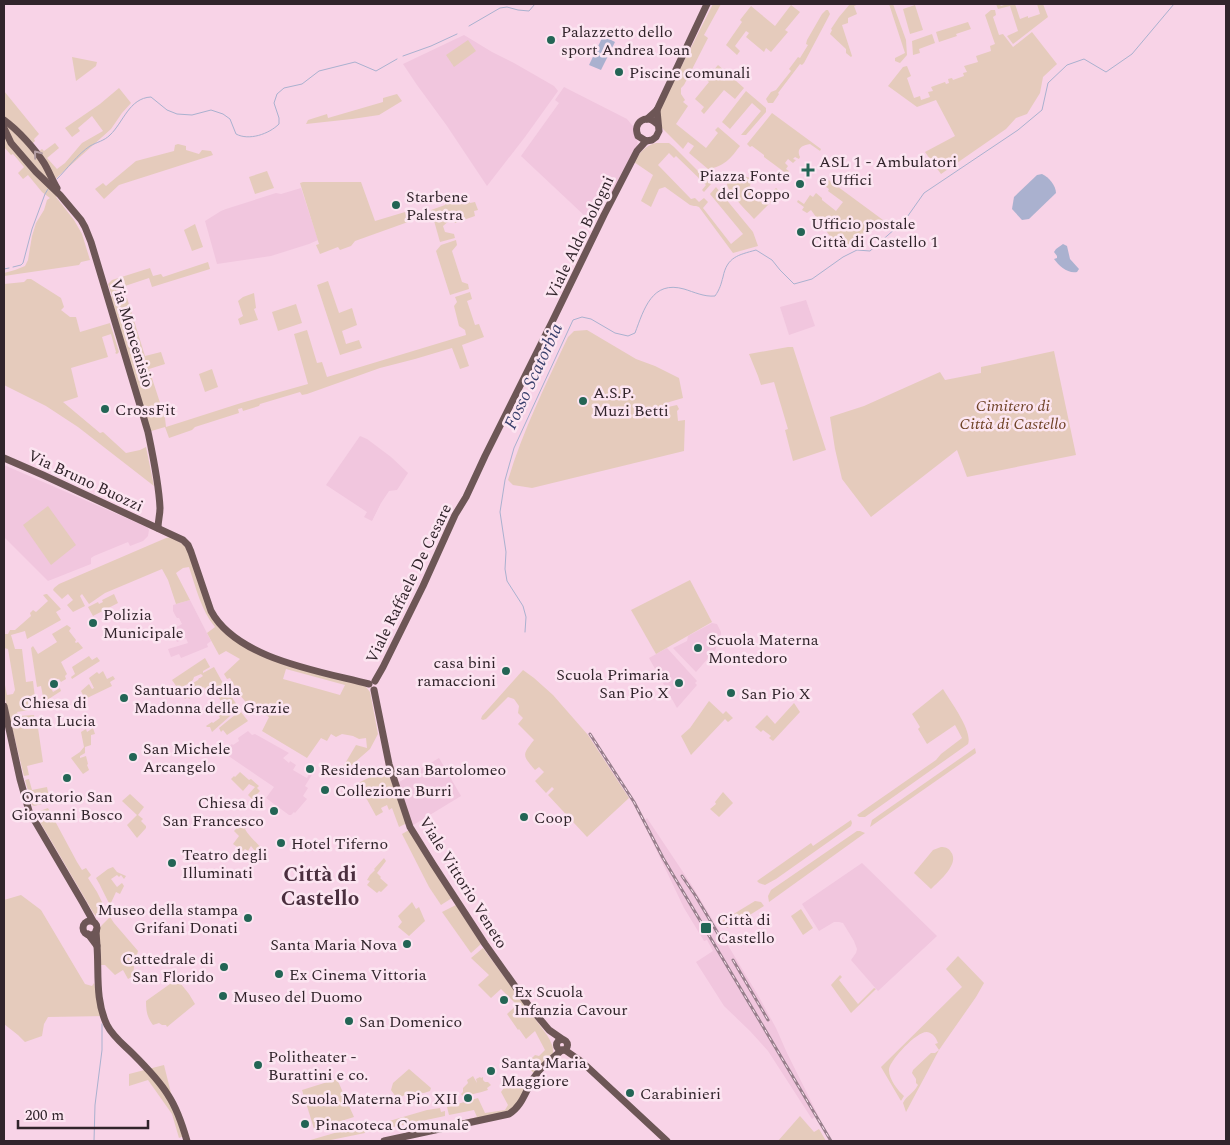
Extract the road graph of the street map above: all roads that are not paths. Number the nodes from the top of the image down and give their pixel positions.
1 (707, 4) edge
2 (657, 110) junction
3 (647, 119) junction
4 (4, 120) edge
5 (658, 126) junction
6 (4, 128) edge
7 (638, 136) junction
8 (646, 141) junction
9 (637, 151) junction
10 (60, 195) junction
11 (4, 458) edge
12 (466, 497) joint
13 (158, 528) junction
14 (372, 682) junction
15 (4, 706) edge
16 (85, 906) junction
17 (93, 921) junction
18 (84, 924) junction
19 (96, 931) junction
20 (88, 934) junction
21 (97, 946) junction
22 (562, 1046) junction
23 (187, 1141) edge
24 (384, 1141) edge
25 (667, 1141) edge

1 - 2 main road
2 - 3 main road
2 - 5 main road
3 - 5 main road
3 - 7 main road
10 -> 4 main road
5 - 8 main road
6 - 10 main road
7 - 8 main road
7 - 9 main road, Viale Aldo Bologni
8 - 9 main road, Viale Aldo Bologni
9 - 12 main road, Viale Aldo Bologni
10 - 13 main road, Via Moncenisio
11 - 13 main road, Via Bruno Buozzi
12 - 14 main road, Viale Raffaele De Cesare
13 - 14 main road, Via Bruno Buozzi
14 - 22 main road, Viale Vittorio Veneto
15 - 16 main road
16 - 17 main road
16 - 18 main road
17 - 18 main road
17 - 19 main road
18 - 20 main road
19 - 20 main road
19 - 21 main road
20 - 21 main road
21 - 23 main road
22 - 24 main road
22 - 25 main road, Viale Vittorio Veneto

